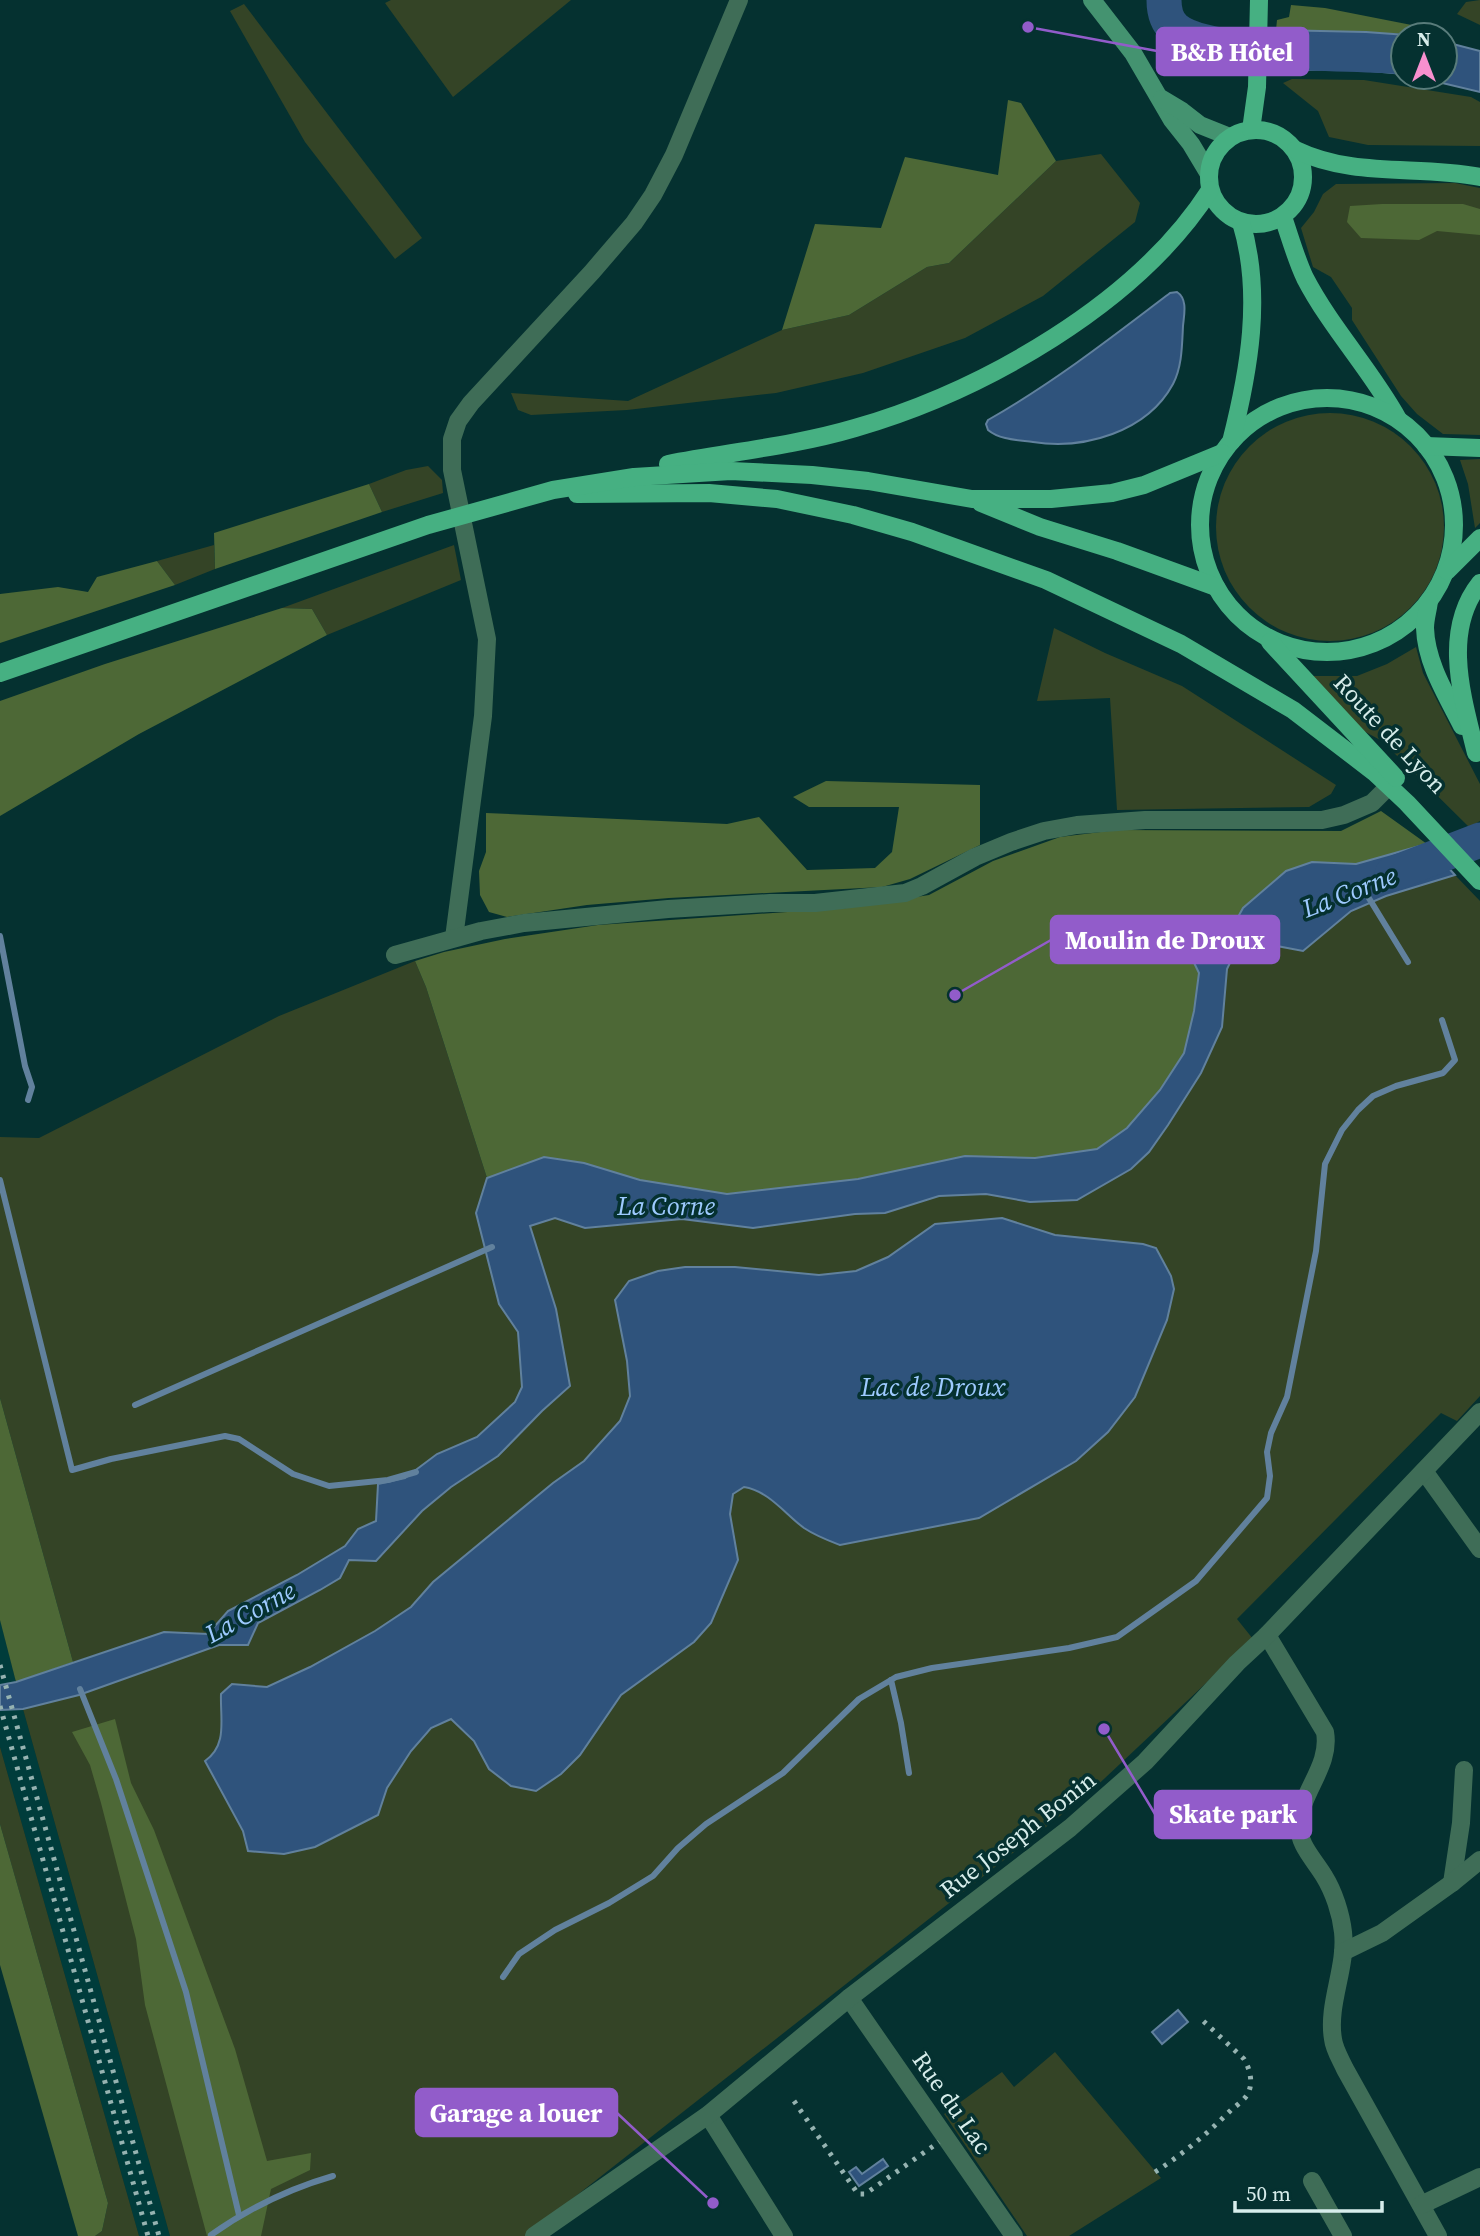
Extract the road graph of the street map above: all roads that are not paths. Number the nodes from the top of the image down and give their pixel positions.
1 (739, 0) edge
2 (1092, 0) edge
3 (1259, 0) edge
4 (1162, 99) junction
5 (1259, 131) junction
6 (1230, 137) junction
7 (1296, 150) junction
8 (1480, 177) edge
9 (1210, 182) junction
10 (1283, 217) junction
11 (1241, 222) junction
12 (1398, 419) junction
13 (1426, 446) junction
14 (1226, 447) junction
15 (1480, 448) edge
16 (610, 480) junction
17 (553, 490) junction
18 (972, 499) junction
19 (1480, 538) edge
20 (1444, 574) junction
21 (1480, 583) edge
22 (1216, 587) junction
23 (1429, 601) junction
24 (1263, 635) junction
25 (0, 673) edge
26 (1478, 757) edge
27 (1389, 786) junction
28 (1480, 867) edge
29 (1480, 881) edge
30 (454, 938) junction
31 (395, 956) dead end
32 (1480, 1412) edge
33 (1424, 1471) junction
34 (1480, 1549) edge
35 (1267, 1636) junction
36 (1464, 1770) dead end
37 (1480, 1860) edge
38 (1452, 1883) junction
39 (1343, 1952) junction
40 (849, 1998) junction
41 (708, 2115) junction
42 (1480, 2177) edge
43 (1312, 2181) dead end
44 (1421, 2205) junction
45 (534, 2236) edge
46 (784, 2236) edge
47 (1014, 2236) edge
48 (1343, 2236) edge
49 (1438, 2236) edge

1 - 30 street
2 - 4 main road
3 - 5 main road
4 - 6 main road
4 - 9 main road
5 - 6 main road
5 - 7 main road
6 - 9 main road
7 - 8 main road
7 - 10 main road
9 - 11 main road
9 - 16 main road
10 - 11 main road
10 - 12 main road
11 - 14 main road
12 - 13 main road
12 - 14 main road
13 - 15 main road
13 - 20 main road
14 - 18 main road
14 - 22 main road
16 - 17 main road
16 - 18 main road
17 - 25 main road
17 - 27 main road
18 - 22 main road
19 - 20 main road
20 - 23 main road
21 - 26 main road
22 - 24 main road
23 - 24 main road
23 - 26 main road, Route de Lyon
24 - 28 main road, Route de Lyon
27 - 29 main road
27 - 30 street
30 - 31 street
32 - 33 street, Rue Joseph Bonin
33 - 34 street
33 - 35 street, Rue Joseph Bonin
35 - 39 street
35 - 40 street, Rue Joseph Bonin
36 - 38 street
37 - 38 street
38 - 39 street
39 - 44 street
40 - 41 street, Rue Joseph Bonin
40 - 47 street, Rue du Lac
41 - 45 street, Rue Joseph Bonin
41 - 46 street
42 - 44 street
43 - 48 street
44 - 49 street

